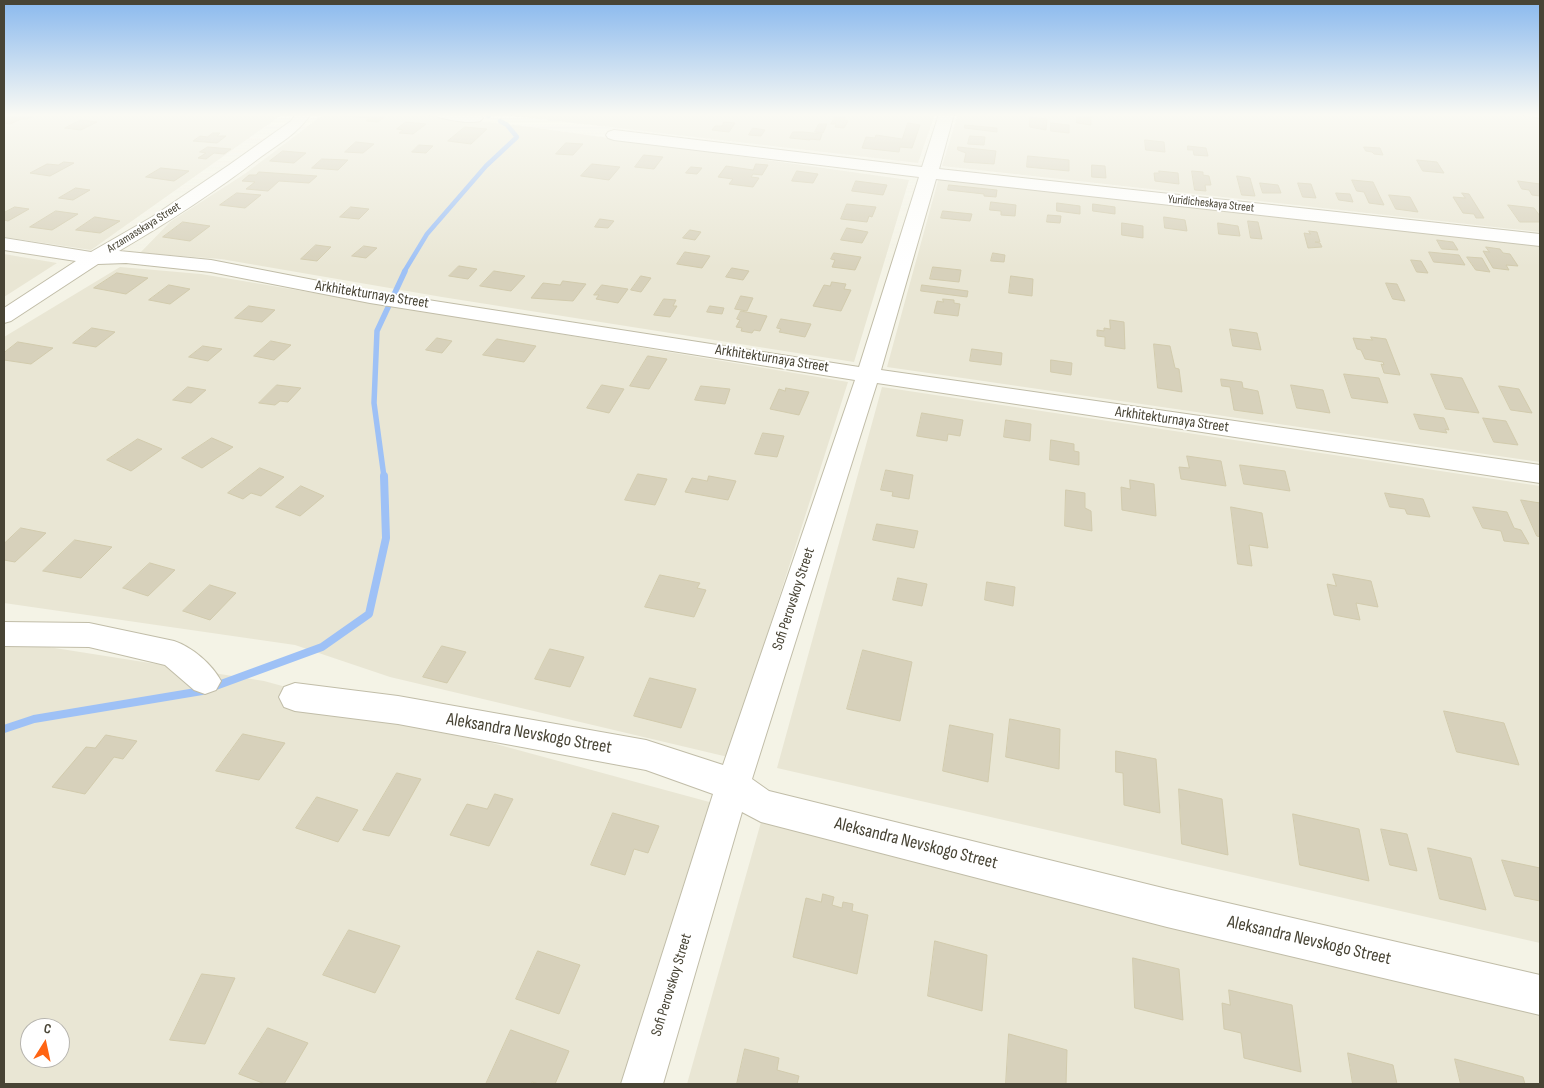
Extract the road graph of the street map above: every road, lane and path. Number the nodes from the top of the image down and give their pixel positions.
1 (241, 165) edge
2 (860, 165) edge
3 (931, 165) edge
4 (928, 173) junction
5 (1540, 240) edge
6 (4, 244) edge
7 (94, 258) junction
8 (4, 317) edge
9 (868, 374) junction
10 (1540, 474) edge
11 (4, 634) edge
12 (205, 681) dead end
13 (295, 697) dead end
14 (733, 785) junction
15 (1540, 995) edge
16 (642, 1084) edge

1 - 7 street, Arzamasskaya Street
2 - 4 street, Yuridicheskaya Street
3 - 4 street, Sofi Perovskoy Street
4 - 5 street, Yuridicheskaya Street
4 - 9 street, Sofi Perovskoy Street
6 - 7 street, Arkhitekturnaya Street
7 - 8 street, Arzamasskaya Street
7 - 9 street, Arkhitekturnaya Street
9 - 10 street, Arkhitekturnaya Street
9 - 14 street, Sofi Perovskoy Street
11 - 12 street
13 - 14 street, Aleksandra Nevskogo Street
14 - 15 street, Aleksandra Nevskogo Street
14 - 16 street, Sofi Perovskoy Street

